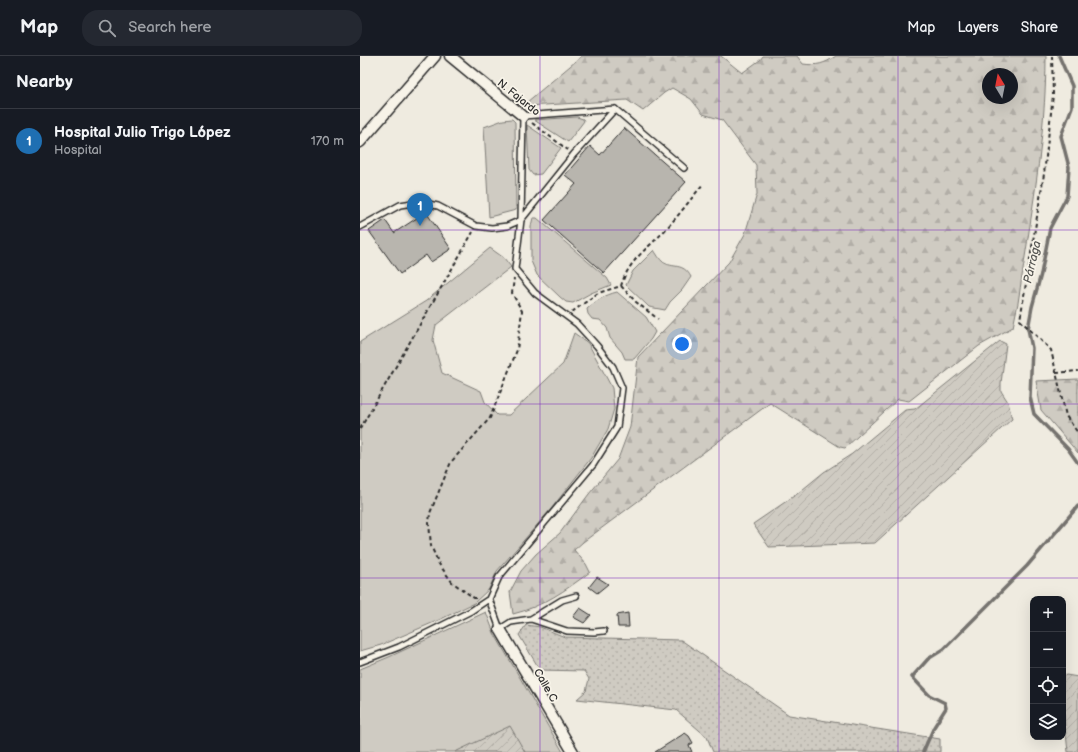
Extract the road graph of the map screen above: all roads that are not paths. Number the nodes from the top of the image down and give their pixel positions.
1 (436, 56) edge
2 (450, 56) edge
3 (615, 109) junction
4 (522, 116) junction
5 (360, 142) edge
6 (684, 168) dead end
7 (521, 220) junction
8 (360, 227) edge
9 (576, 596) dead end
10 (489, 599) junction
11 (531, 619) junction
12 (500, 629) junction
13 (604, 631) dead end
14 (360, 662) edge
15 (573, 752) edge

1 - 5 street
2 - 4 street, N. Fajardo
3 - 4 lane
3 - 6 lane
3 - 7 lane
4 - 7 lane
7 - 8 lane
7 - 10 lane
9 - 11 lane
10 - 12 lane
10 - 14 lane
11 - 12 lane
11 - 13 lane
12 - 15 street, Calle C

